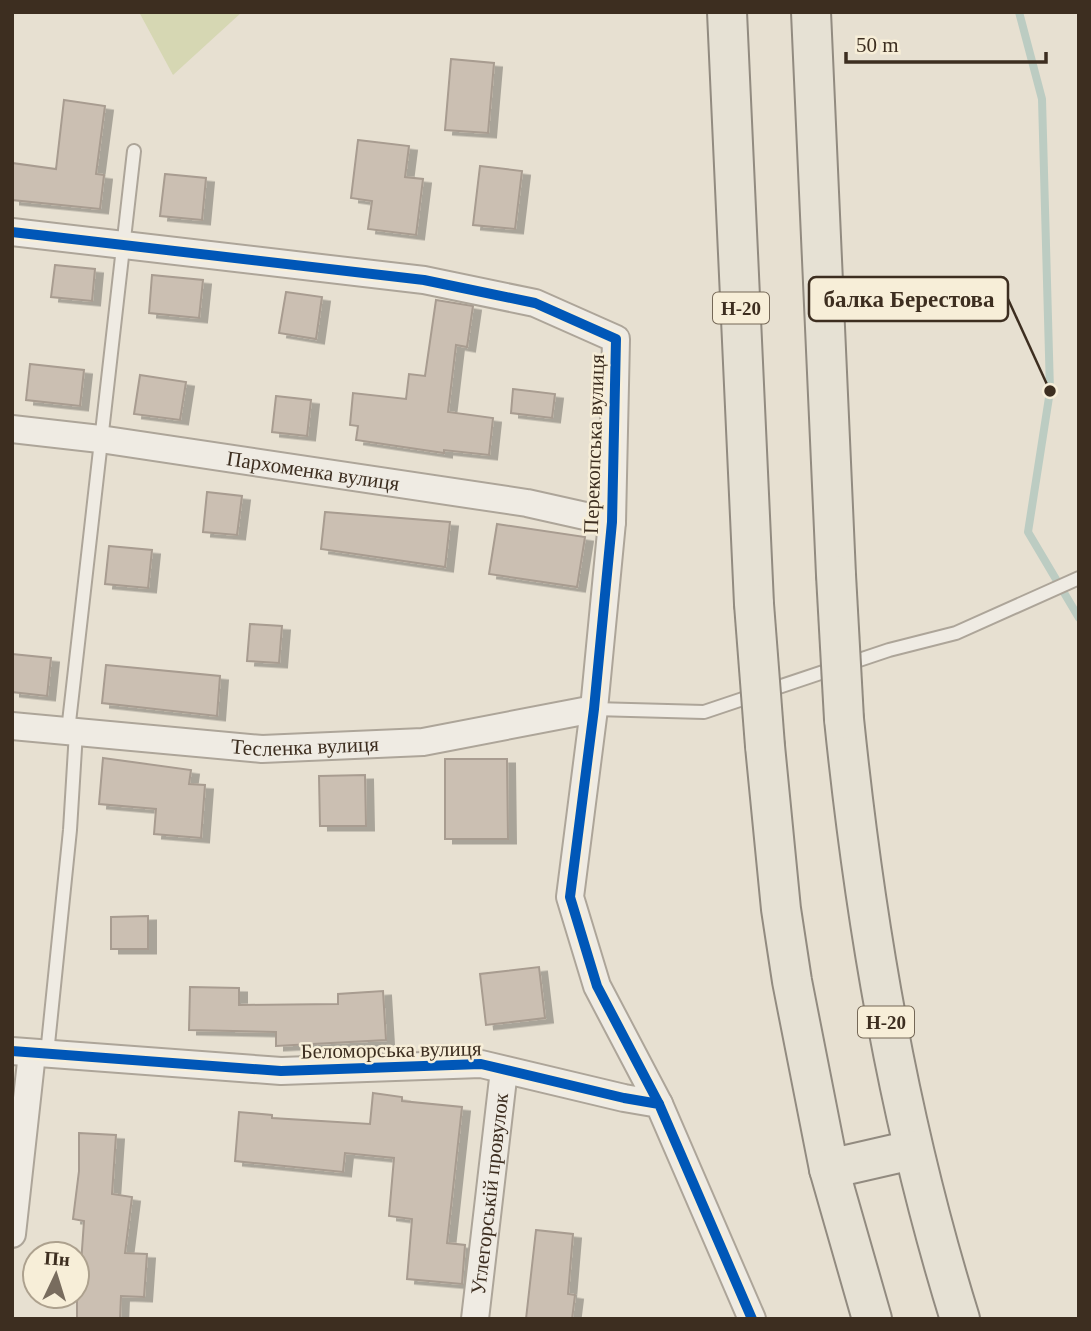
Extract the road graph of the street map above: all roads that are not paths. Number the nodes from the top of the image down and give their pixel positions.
1 (727, 12) edge
2 (811, 12) edge
3 (134, 150) dead end
4 (12, 232) edge
5 (122, 244) junction
6 (12, 429) edge
7 (100, 439) junction
8 (612, 522) junction
9 (1079, 578) edge
10 (594, 709) junction
11 (12, 726) edge
12 (72, 731) junction
13 (31, 1053) edge
14 (504, 1070) junction
15 (659, 1104) junction
16 (912, 1150) junction
17 (829, 1169) junction
18 (12, 1234) edge
19 (474, 1319) edge
20 (752, 1319) edge
21 (872, 1319) edge
22 (960, 1319) edge

1 - 17 main road, Н-20, bridge
2 - 16 main road, Н-20, bridge
3 - 5 lane
4 - 5 street, Перекопська вулиця
5 - 7 lane
5 - 8 street, Перекопська вулиця
6 - 7 street, Пархоменка вулиця
7 - 8 street, Пархоменка вулиця
7 - 12 lane
8 - 10 street, Перекопська вулиця
9 - 10 lane
10 - 12 street, Тесленка вулиця
10 - 15 street, Перекопська вулиця
11 - 12 street, Тесленка вулиця
12 - 13 lane
13 - 14 street, Беломорська вулиця
13 - 18 street
14 - 15 street, Беломорська вулиця
14 - 19 street, Углегорськiй провулок
15 - 20 street
16 - 17 main road
16 - 22 main road, Н-20
17 - 21 main road, Н-20

